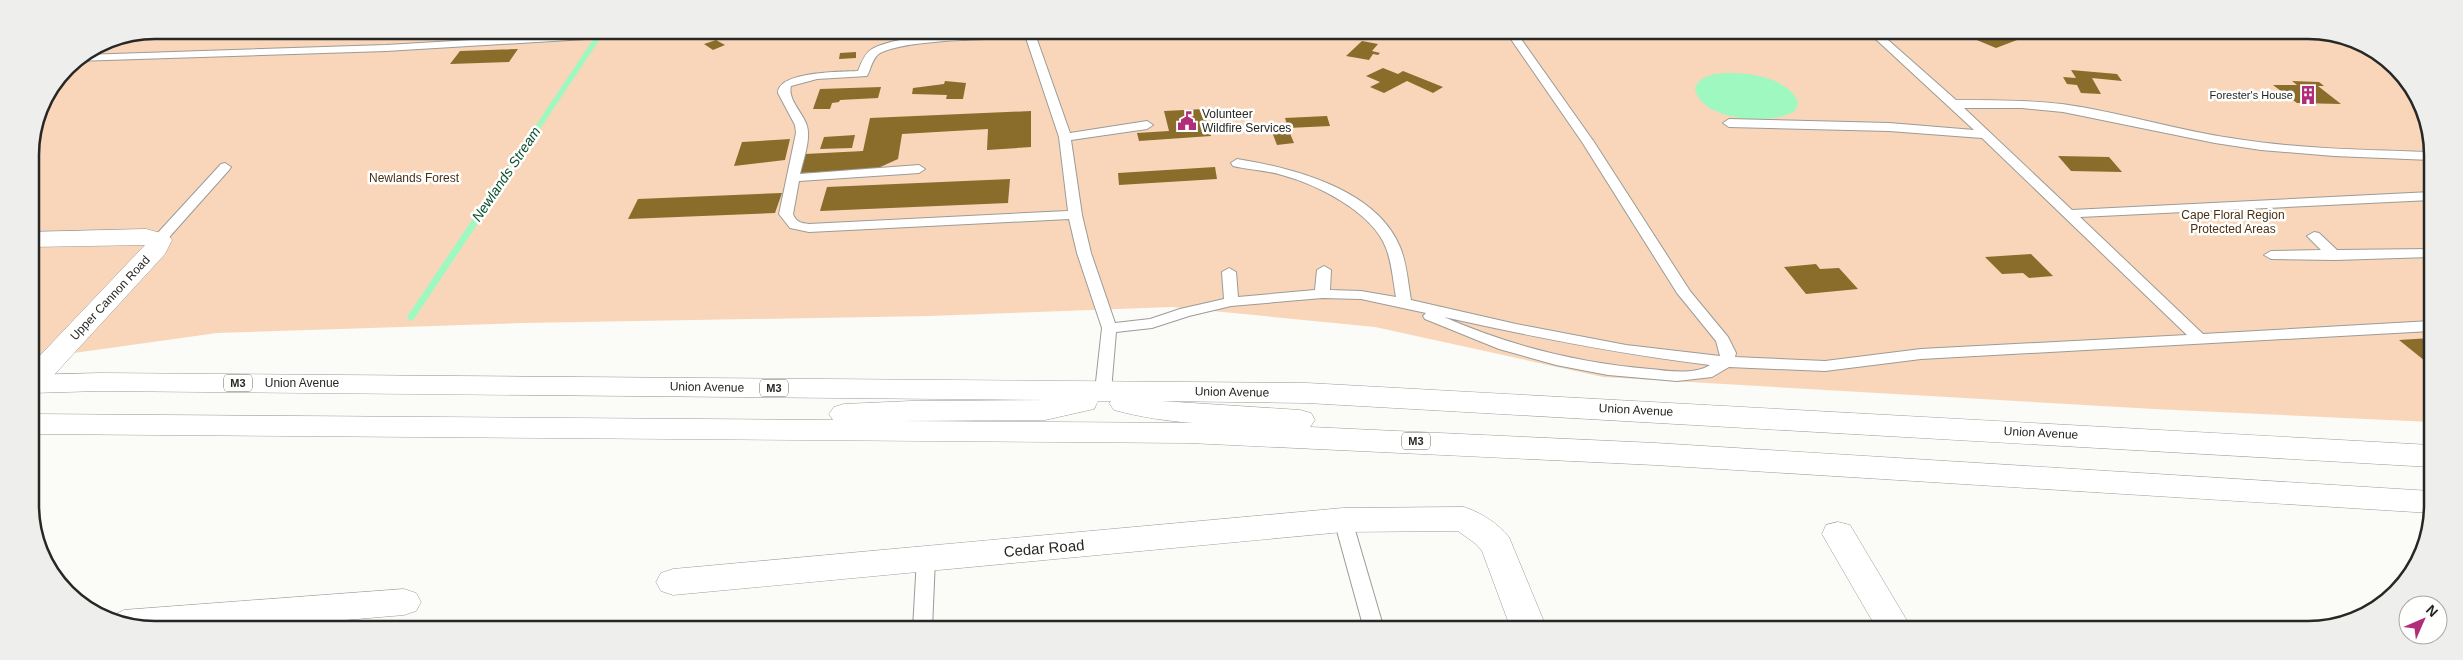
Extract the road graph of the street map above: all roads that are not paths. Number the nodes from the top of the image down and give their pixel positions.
1 (526, 39) edge
2 (955, 39) edge
3 (1031, 39) edge
4 (1516, 39) edge
5 (1881, 39) edge
6 (92, 58) edge
7 (1953, 104) junction
8 (1729, 123) dead end
9 (1147, 125) dead end
10 (1985, 135) junction
11 (1064, 137) junction
12 (2424, 156) edge
13 (1237, 163) dead end
14 (225, 167) dead end
15 (919, 169) dead end
16 (793, 178) junction
17 (2424, 196) edge
18 (2069, 214) junction
19 (1075, 215) junction
20 (2314, 236) dead end
21 (39, 239) edge
22 (159, 240) junction
23 (2424, 253) edge
24 (2271, 255) dead end
25 (2335, 256) junction
26 (1324, 270) dead end
27 (1229, 272) dead end
28 (1322, 294) junction
29 (1231, 302) junction
30 (1404, 303) junction
31 (2424, 326) edge
32 (1109, 328) junction
33 (2198, 337) junction
34 (1726, 362) junction
35 (39, 375) edge
36 (39, 383) edge
37 (1103, 391) junction
38 (39, 424) edge
39 (755, 429) junction
40 (1505, 445) junction
41 (2424, 456) edge
42 (2424, 502) edge
43 (1343, 520) junction
44 (1838, 534) dead end
45 (926, 559) junction
46 (672, 582) dead end
47 (404, 602) dead end
48 (162, 621) edge
49 (922, 621) edge
50 (1372, 621) edge
51 (1526, 621) edge
52 (1890, 621) edge

1 - 6 lane
2 - 16 lane
3 - 11 lane
4 - 34 lane
5 - 7 lane
7 - 10 lane
7 - 12 lane
8 - 10 lane
9 - 11 lane
10 - 18 lane
11 - 19 lane
13 - 30 lane
14 - 22 lane
15 - 16 lane
16 - 19 lane
17 - 18 lane
18 - 33 lane
19 - 32 lane
20 - 25 lane
21 - 22 main road, Upper Cannon Road
22 - 35 main road, Upper Cannon Road
23 - 25 lane
24 - 25 lane
26 - 28 lane
27 - 29 lane
28 - 29 lane
28 - 30 lane
29 - 32 lane
30 - 34 lane
30 - 34 lane
31 - 33 lane
32 - 37 lane
33 - 34 lane
36 - 37 main road, Union Avenue / M3
37 - 39 main road
37 - 40 main road
37 - 41 main road, Union Avenue / M3
38 - 39 main road, M3
39 - 40 main road, M3
40 - 42 main road, M3
43 - 45 main road, Cedar Road
43 - 50 lane
43 - 51 main road, Cedar Road
44 - 52 main road
45 - 46 main road, Cedar Road
45 - 49 lane
47 - 48 main road

